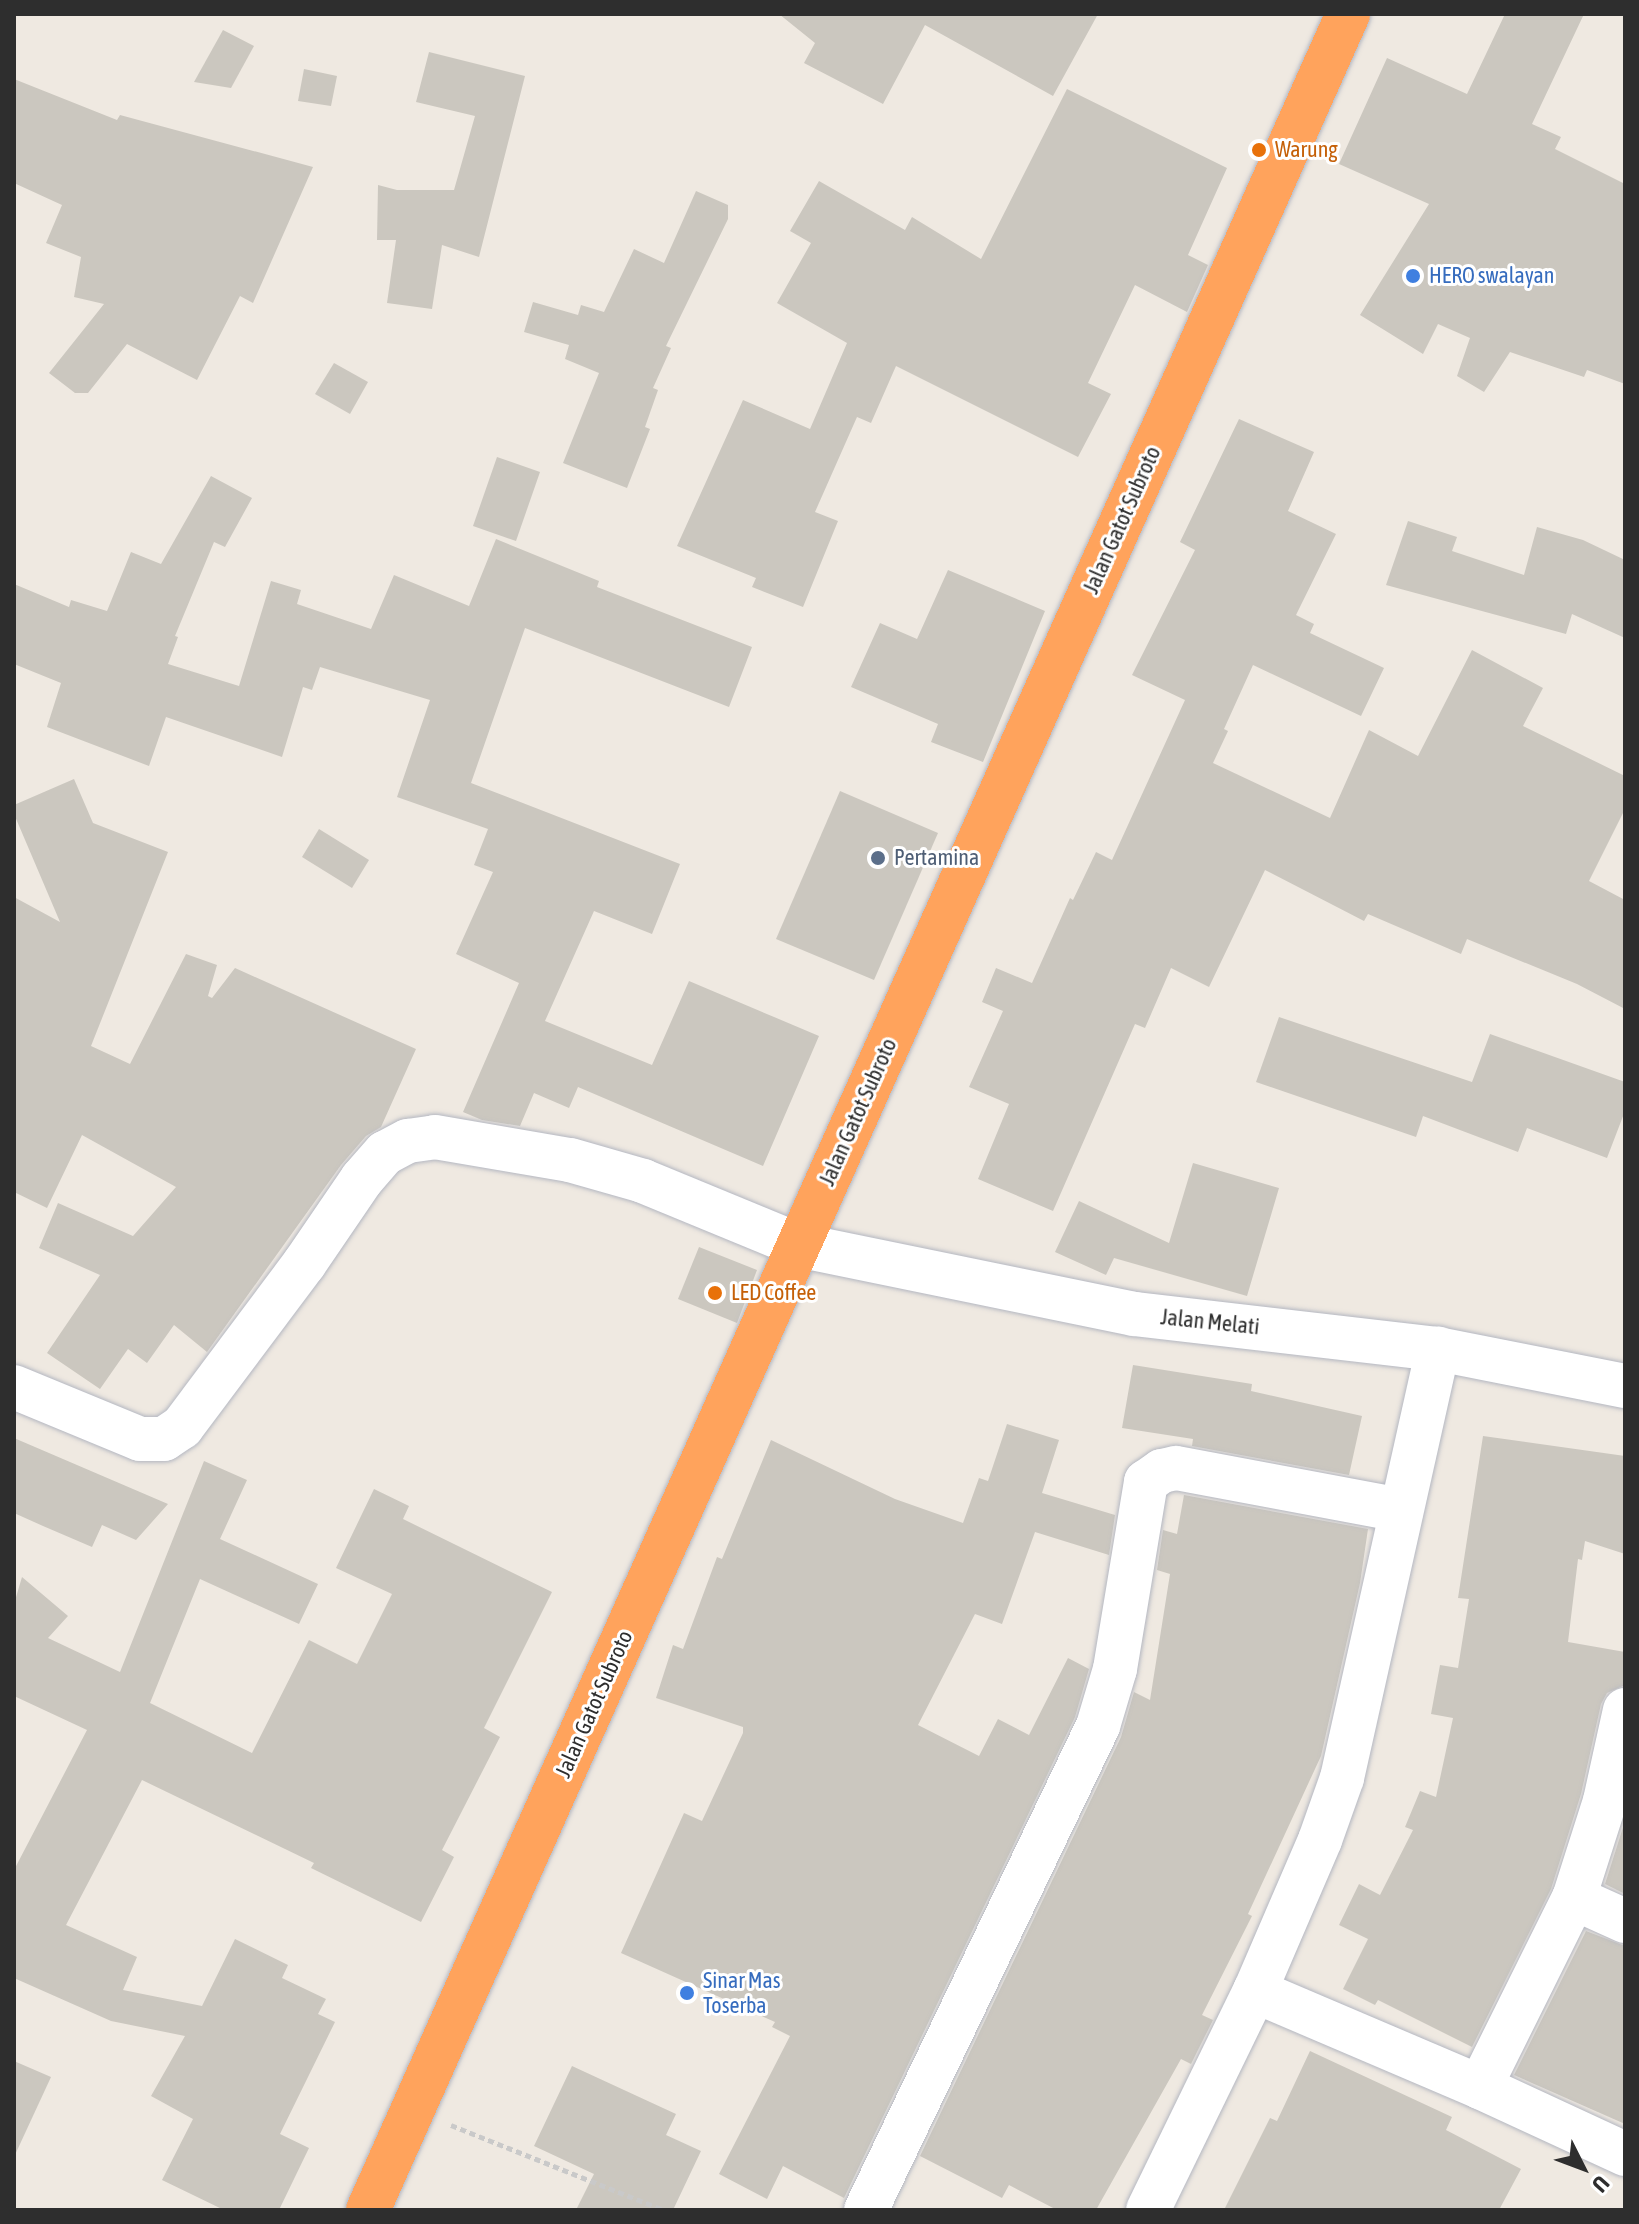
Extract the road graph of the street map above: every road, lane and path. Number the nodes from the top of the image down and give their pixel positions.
1 (1348, 14) edge
2 (798, 1245) junction
3 (1438, 1349) junction
4 (1625, 1386) edge
5 (14, 1387) edge
6 (1401, 1510) junction
7 (1625, 1710) edge
8 (1574, 1898) junction
9 (1625, 1921) edge
10 (1255, 1991) junction
11 (1480, 2087) junction
12 (413, 2110) junction
13 (1625, 2154) edge
14 (368, 2210) edge
15 (664, 2210) edge
16 (866, 2210) edge
17 (1148, 2210) edge

1 - 2 highway, Jalan Gatot Subroto
2 - 3 street, Jalan Melati
2 - 5 street, Jalan Melati
2 - 12 highway, Jalan Gatot Subroto
3 - 4 street, Jalan Melati
3 - 6 street
6 - 10 street
6 - 16 street
7 - 8 street
8 - 9 street
8 - 11 street
10 - 11 street
10 - 17 street
11 - 13 street
12 - 14 highway, Jalan Gatot Subroto
12 - 15 path

